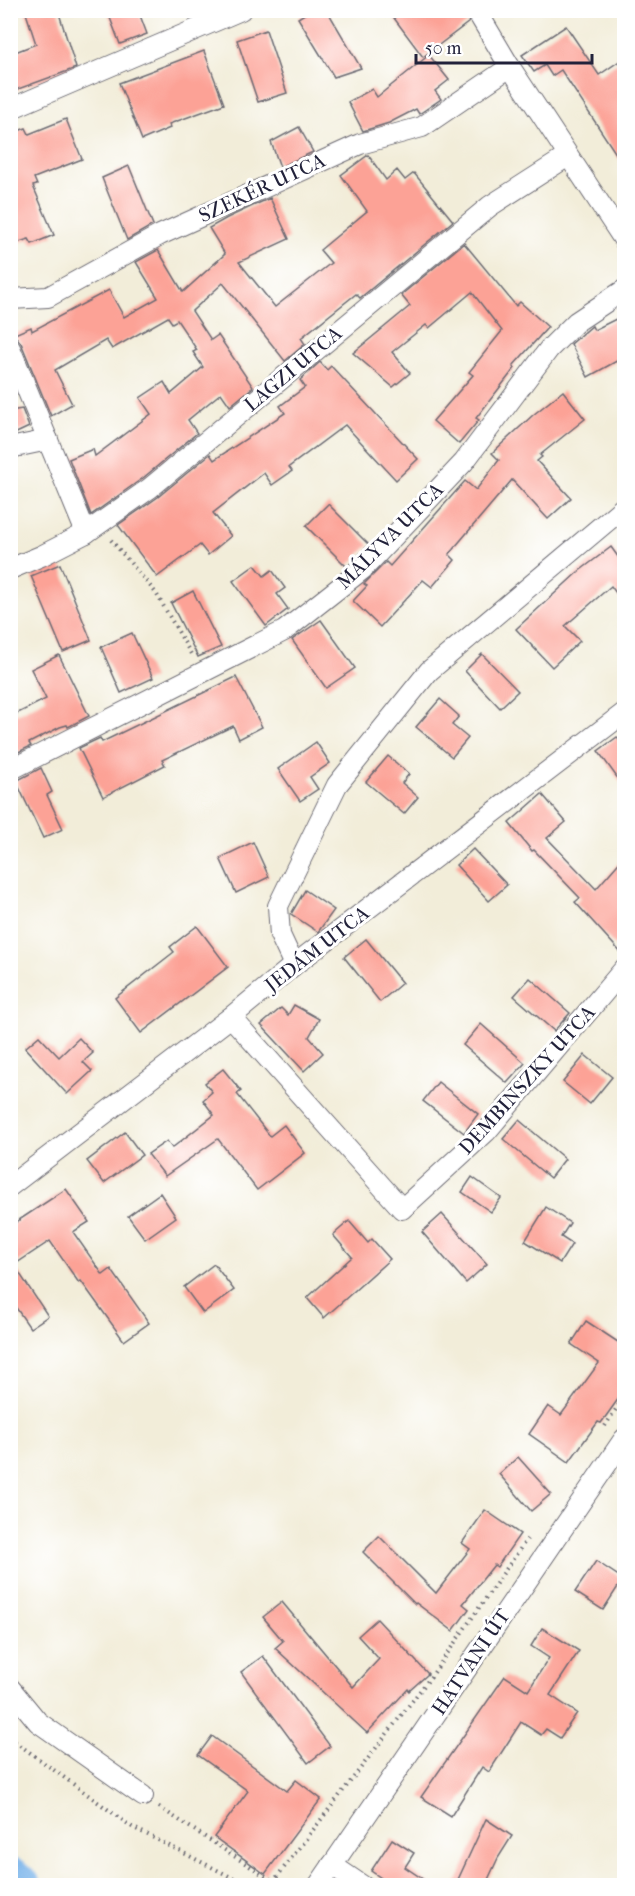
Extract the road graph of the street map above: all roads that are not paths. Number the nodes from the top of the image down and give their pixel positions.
1 (241, 10) edge
2 (476, 10) edge
3 (510, 67) junction
4 (10, 110) edge
5 (568, 156) junction
6 (624, 240) edge
7 (624, 290) edge
8 (10, 299) edge
9 (10, 348) edge
10 (48, 440) junction
11 (10, 448) edge
12 (624, 507) edge
13 (92, 529) junction
14 (10, 569) edge
15 (624, 713) edge
16 (10, 770) edge
17 (294, 965) junction
18 (624, 969) edge
19 (231, 1017) junction
20 (10, 1186) edge
21 (624, 1439) edge
22 (10, 1688) edge
23 (143, 1796) road end
24 (332, 1865) junction
25 (318, 1886) edge
26 (363, 1886) edge

1 - 4 street
2 - 3 street
3 - 5 street
3 - 8 street, SZEKÉR UTCA
5 - 6 street
5 - 13 street, LAGZI UTCA
7 - 16 street, MÁLYVA UTCA
9 - 10 street
10 - 11 street
10 - 13 street
12 - 17 street
13 - 14 street, LAGZI UTCA
15 - 17 street, JEDÁM UTCA
17 - 19 street, JEDÁM UTCA
18 - 19 street, DEMBINSZKY UTCA
19 - 20 street, JEDÁM UTCA
21 - 24 street, HATVANI ÚT
22 - 23 street
24 - 25 street, HATVANI ÚT
24 - 26 street

